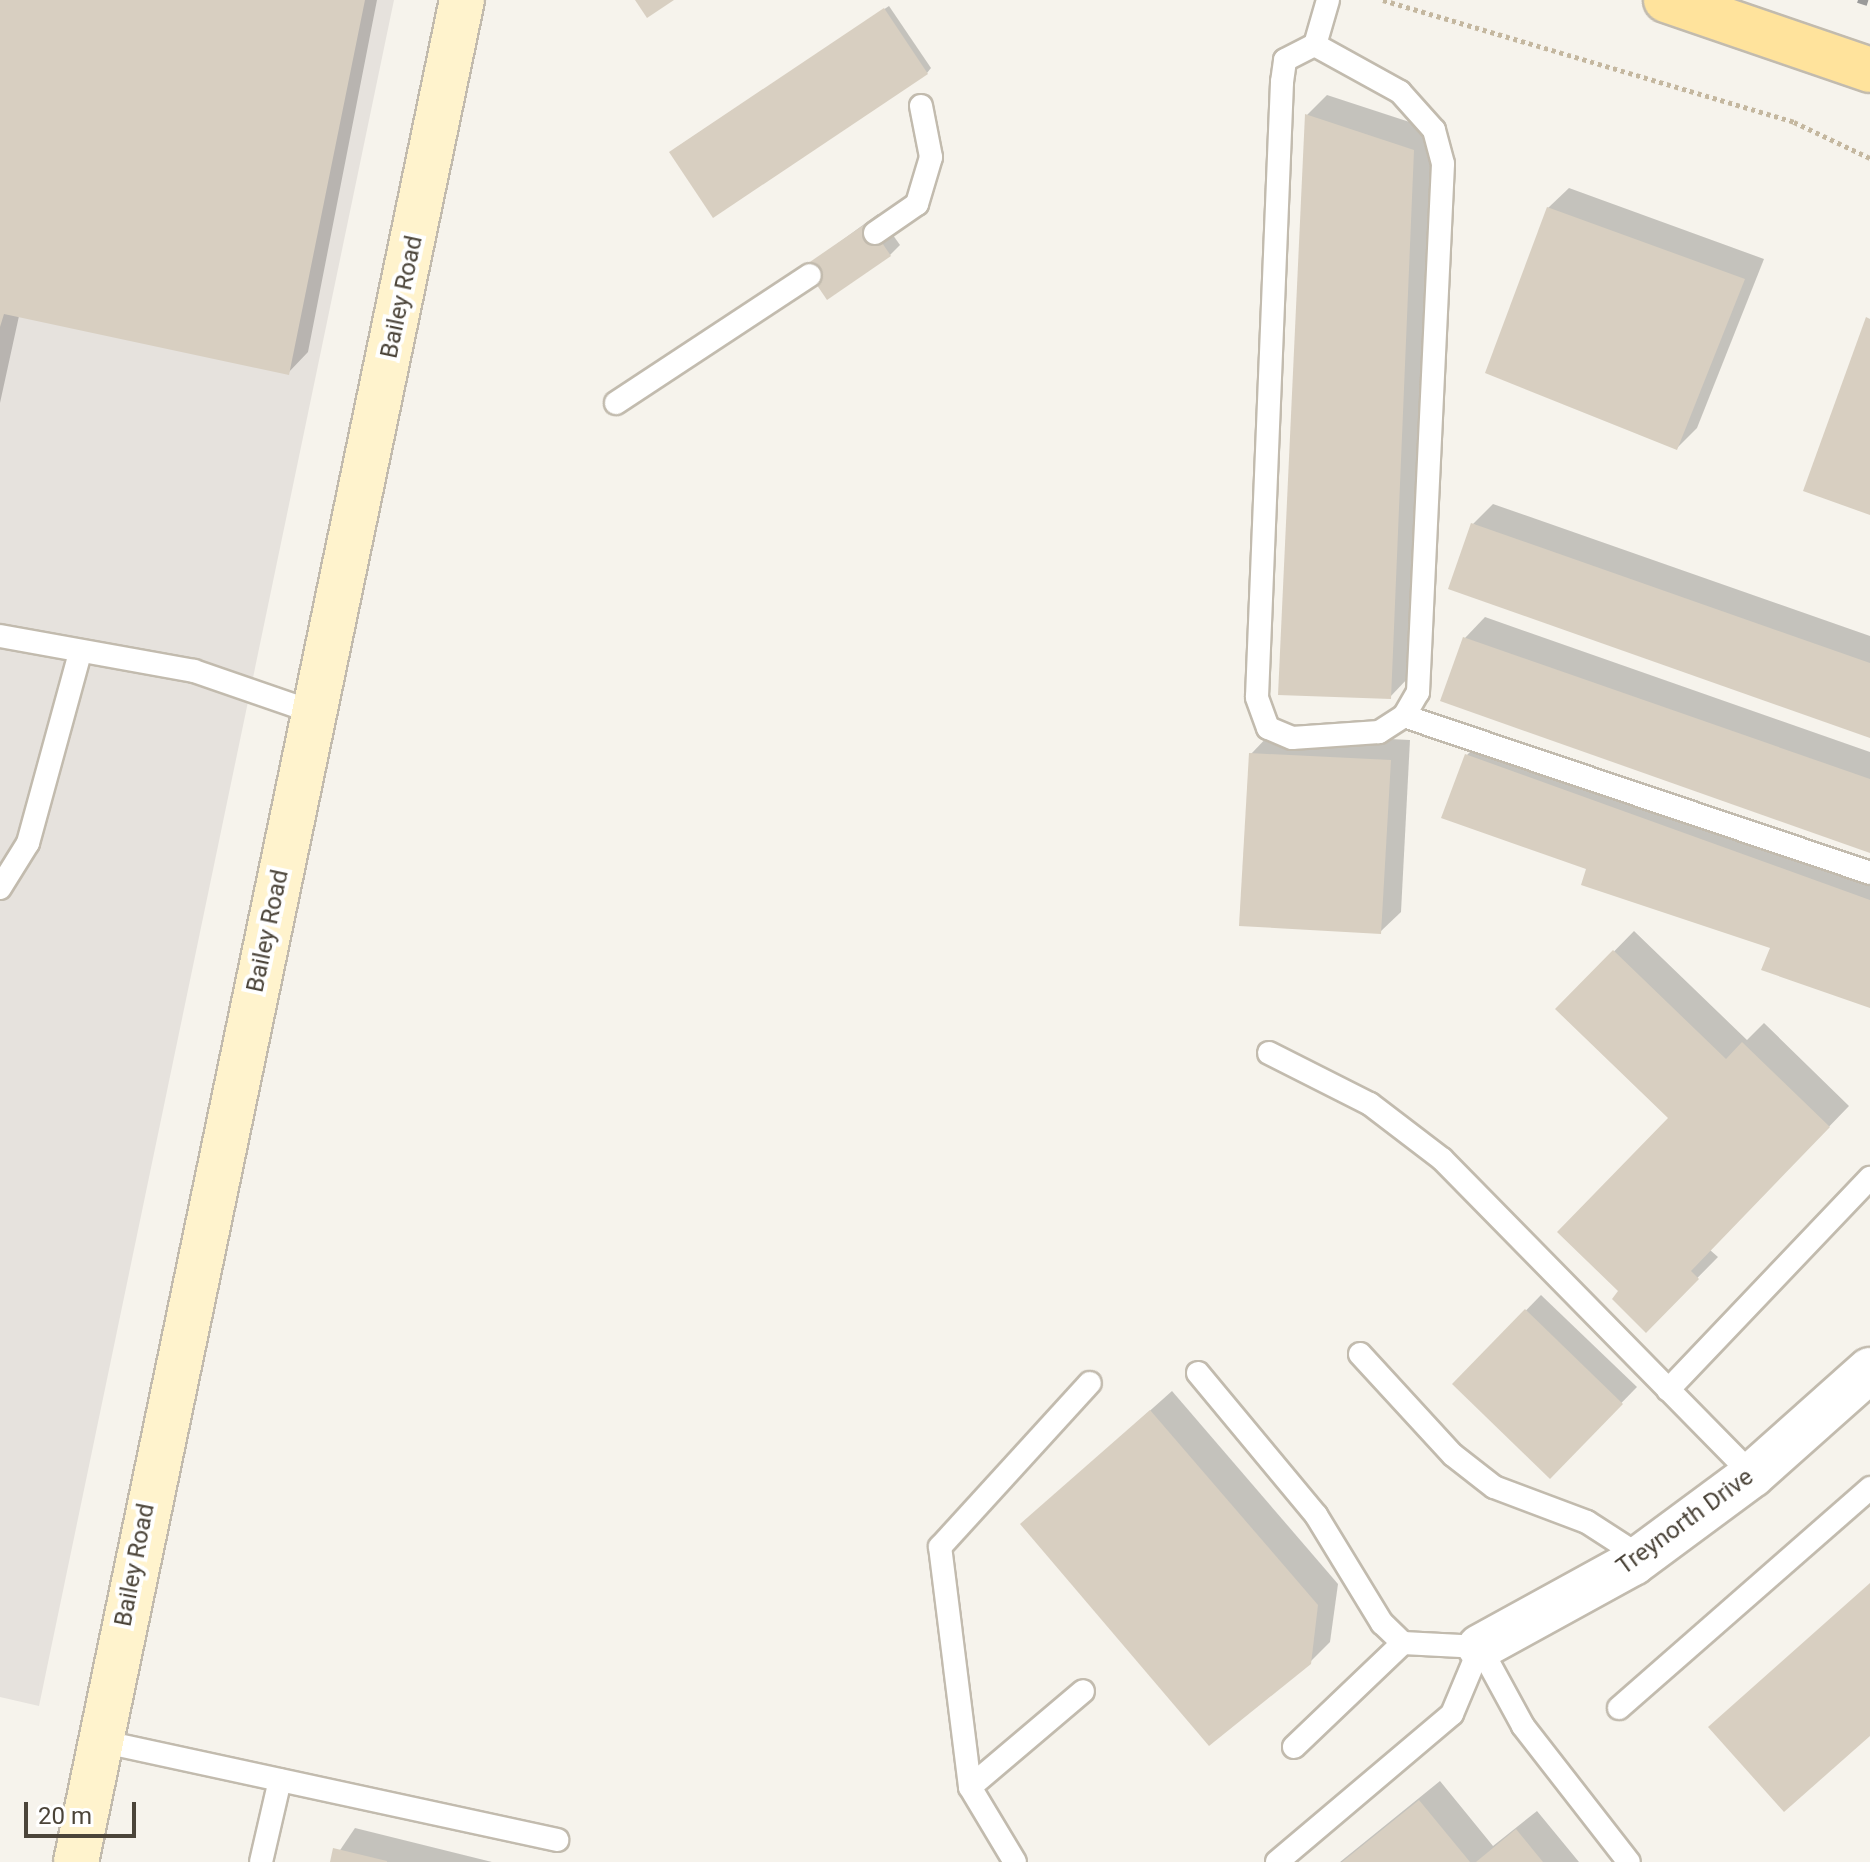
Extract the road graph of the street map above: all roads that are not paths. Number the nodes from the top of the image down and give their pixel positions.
1 (462, 0) edge
2 (1328, 0) edge
3 (1666, 0) edge
4 (1315, 45) junction
5 (1870, 70) edge
6 (921, 106) dead end
7 (875, 233) dead end
8 (810, 275) dead end
9 (616, 403) dead end
10 (0, 636) edge
11 (80, 653) junction
12 (316, 713) junction
13 (1404, 716) junction
14 (1870, 873) edge
15 (0, 888) edge
16 (1269, 1053) dead end
17 (1870, 1178) edge
18 (1360, 1354) dead end
19 (1870, 1370) edge
20 (1198, 1373) dead end
21 (1090, 1383) dead end
22 (1668, 1390) junction
23 (1752, 1475) junction
24 (1870, 1488) edge
25 (1641, 1557) junction
26 (1403, 1643) junction
27 (1480, 1647) junction
28 (1083, 1691) dead end
29 (1619, 1708) dead end
30 (100, 1741) junction
31 (1294, 1747) dead end
32 (280, 1780) junction
33 (970, 1787) junction
34 (557, 1840) dead end
35 (76, 1862) edge
36 (261, 1862) edge
37 (1015, 1862) edge
38 (1277, 1862) edge
39 (1629, 1862) edge

1 - 12 street, Bailey Road
2 - 4 lane
3 - 5 main road
4 - 13 lane
4 - 13 lane
6 - 7 lane
8 - 9 lane
10 - 11 lane
11 - 12 lane
11 - 15 lane
12 - 30 street, Bailey Road
13 - 14 lane
16 - 22 lane
17 - 22 lane
18 - 25 lane
19 - 23 street, Treynorth Drive
20 - 26 lane
21 - 33 lane
22 - 23 lane
23 - 25 street, Treynorth Drive
24 - 29 lane
25 - 27 street, Treynorth Drive
26 - 27 lane
26 - 31 lane
27 - 38 lane
27 - 39 lane
28 - 33 lane
30 - 32 lane
30 - 35 street, Bailey Road
32 - 34 lane
32 - 36 lane
33 - 37 lane

